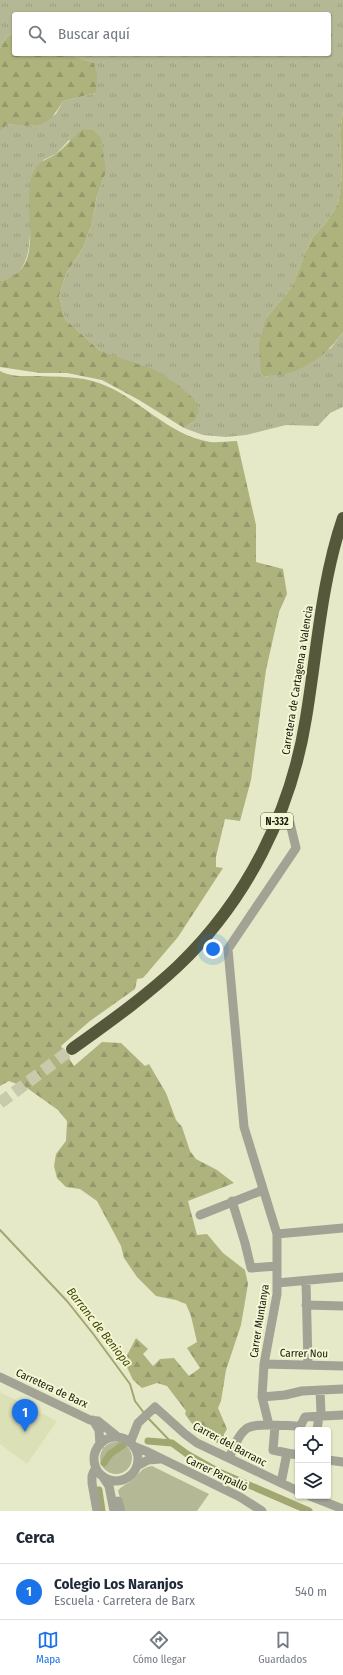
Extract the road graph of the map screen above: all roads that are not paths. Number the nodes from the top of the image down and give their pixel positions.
1 (343, 518) edge
2 (290, 823) dead end
3 (72, 1049) tunnel mouth
4 (263, 1190) junction
5 (232, 1202) junction
6 (200, 1215) dead end
7 (343, 1228) edge
8 (277, 1234) junction
9 (277, 1266) junction
10 (343, 1276) edge
11 (306, 1281) junction
12 (278, 1284) junction
13 (306, 1305) junction
14 (343, 1306) edge
15 (264, 1364) junction
16 (308, 1365) junction
17 (343, 1366) edge
18 (0, 1377) edge
19 (343, 1389) edge
20 (320, 1390) junction
21 (262, 1397) junction
22 (343, 1415) edge
23 (319, 1416) junction
24 (94, 1420) junction
25 (272, 1426) junction
26 (317, 1427) edge
27 (119, 1438) junction
28 (132, 1444) junction
29 (100, 1445) junction
30 (288, 1454) junction
31 (295, 1455) edge
32 (229, 1458) junction
33 (160, 1459) junction
34 (331, 1460) edge
35 (343, 1462) edge
36 (137, 1466) junction
37 (99, 1473) junction
38 (122, 1480) junction
39 (281, 1483) junction
40 (295, 1490) edge
41 (318, 1499) edge
42 (343, 1509) edge
43 (97, 1511) edge
44 (114, 1511) edge
45 (120, 1511) edge
46 (262, 1511) edge

1 - 3 highway, Carretera de Cartagena a Valencia / N-332
2 - 4 street, Carrer Muntanya
4 - 5 street
4 - 8 street, Carrer Muntanya
5 - 6 street
5 - 9 street
7 - 8 street
8 - 9 street, Carrer Muntanya
9 - 12 street, Carrer Muntanya
10 - 11 street
11 - 12 street
11 - 13 street
12 - 15 street, Carrer Muntanya
13 - 14 street
13 - 16 street
15 - 16 street, Carrer Nou
15 - 21 street, Carrer Muntanya
16 - 17 street, Carrer Nou
18 - 24 street, Carretera de Barx
19 - 20 street
20 - 21 street
20 - 23 street
21 - 25 street, Carrer Muntanya
22 - 23 street
23 - 25 street
23 - 26 street
24 - 27 street, Carretera de Barx
24 - 29 street, Carretera de Barx
25 - 30 street, Carrer Muntanya
25 - 32 street
27 - 28 street
27 - 29 street
28 - 32 street, Carrer del Barranc
28 - 33 street, Carrer Parpalló
28 - 36 street
29 - 37 street
30 - 31 street
30 - 39 street
32 - 39 street, Carrer del Barranc
33 - 36 street
33 - 46 street, Carrer Parpalló
34 - 35 street
36 - 38 street
37 - 38 street
37 - 43 street
37 - 44 street
38 - 45 street
39 - 40 street, Carrer del Barranc
41 - 42 street

